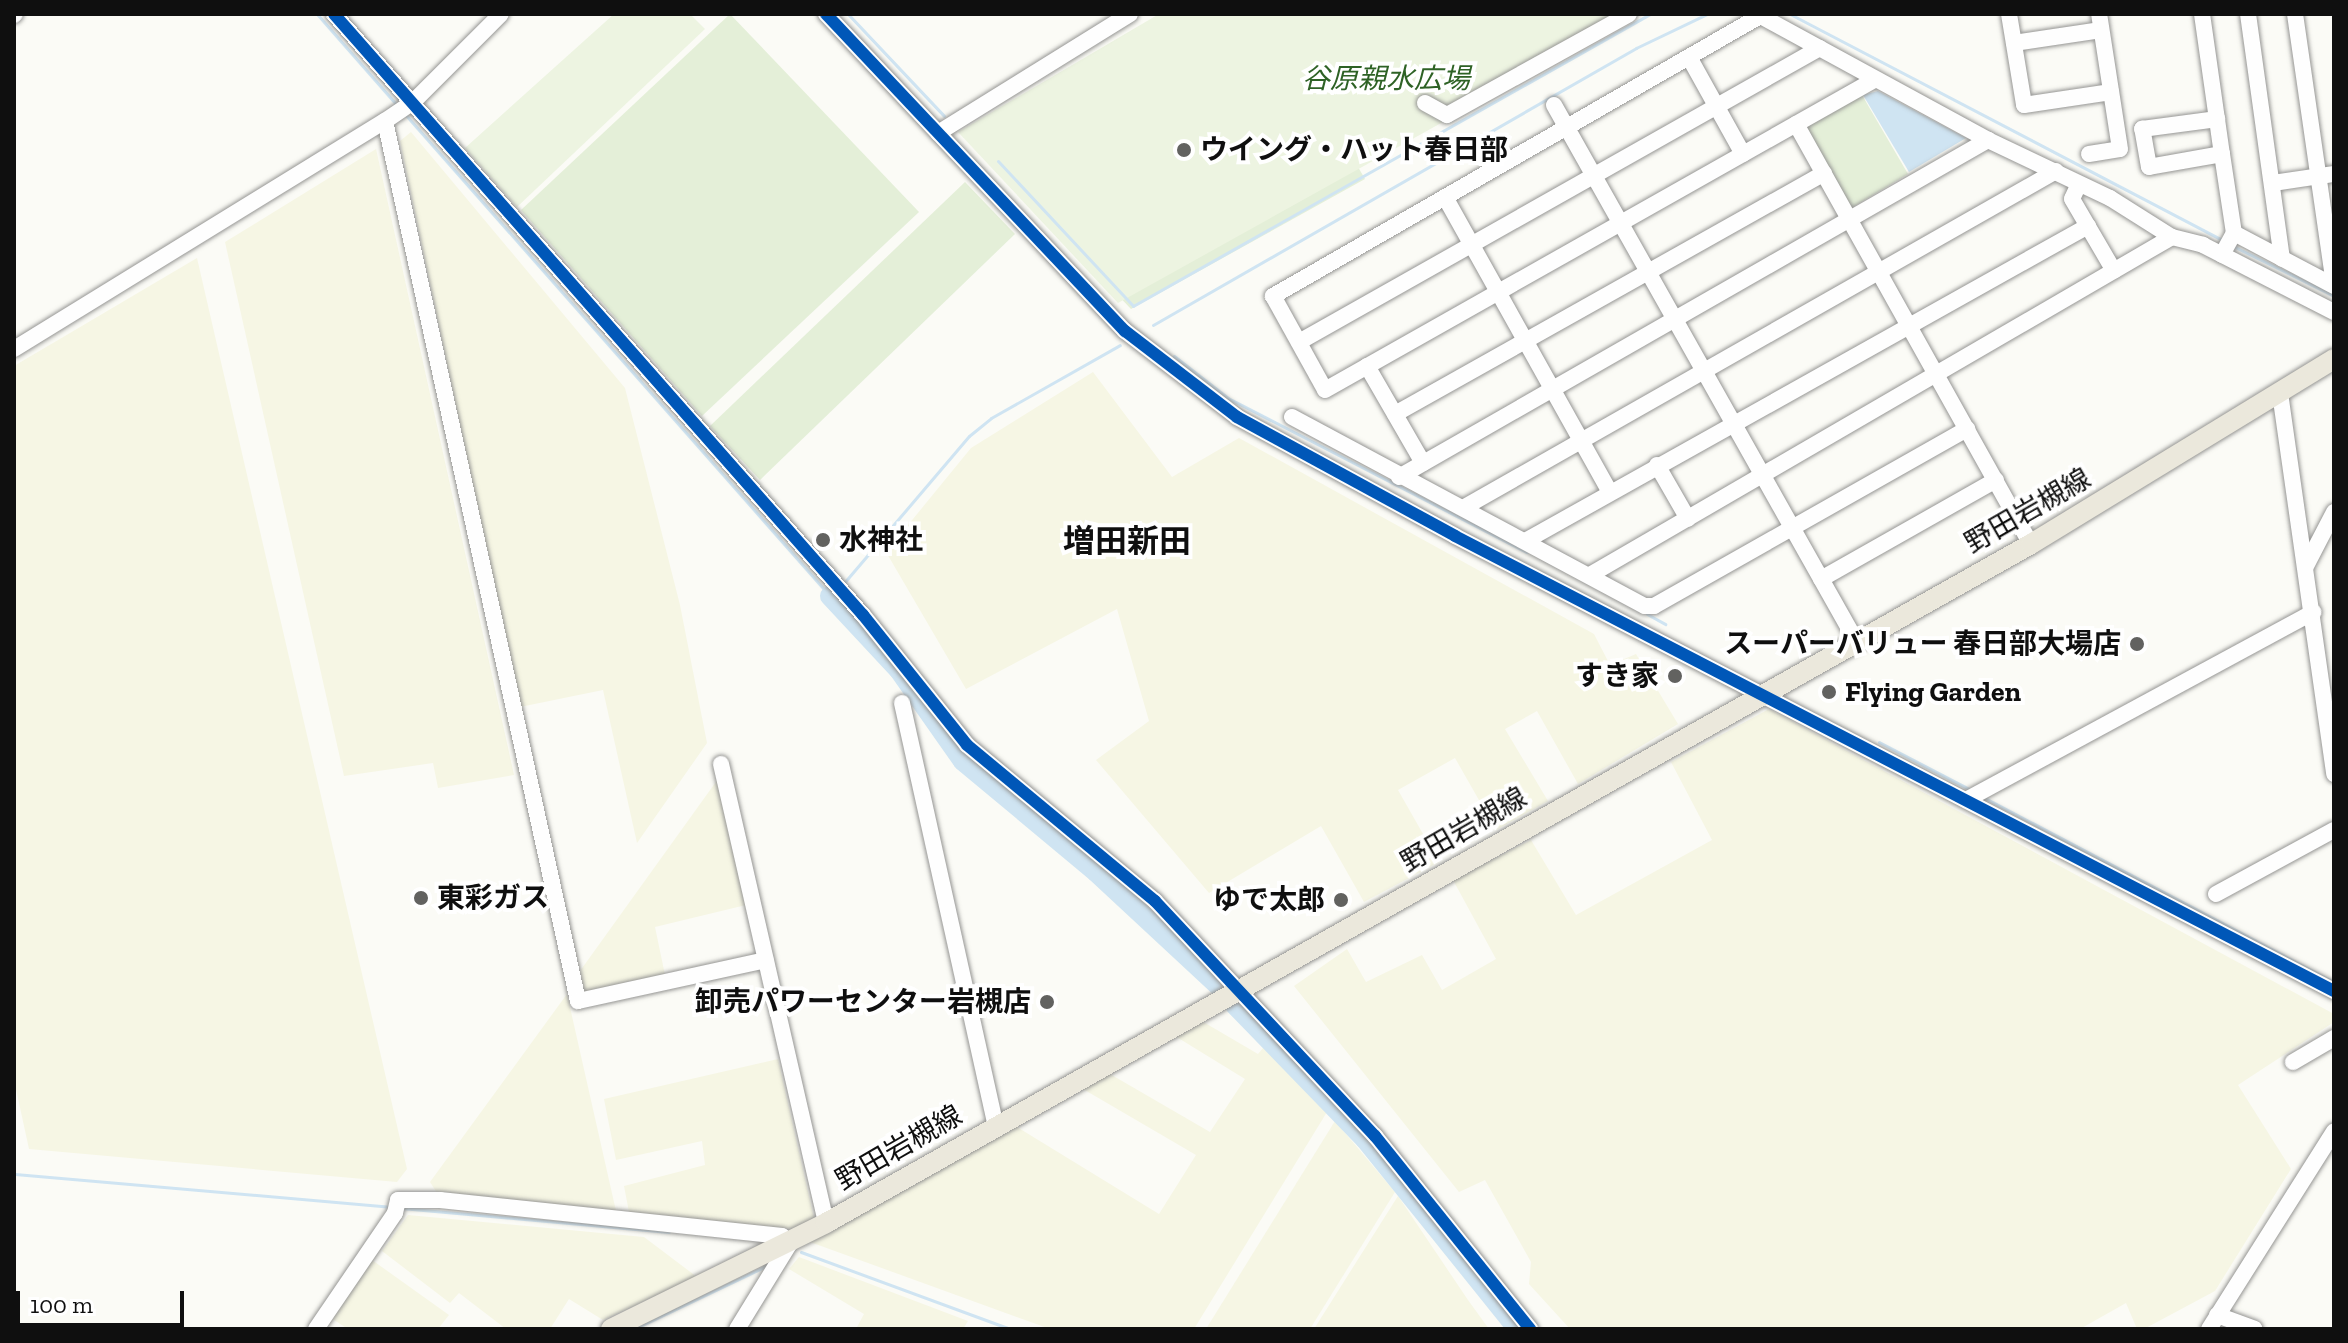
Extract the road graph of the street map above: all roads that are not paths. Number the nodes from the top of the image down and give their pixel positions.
1 (334, 14) edge
2 (501, 14) edge
3 (826, 14) edge
4 (1130, 14) edge
5 (1629, 14) edge
6 (2009, 14) edge
7 (2202, 14) edge
8 (2248, 14) edge
9 (2295, 14) edge
10 (1758, 15) edge
11 (2100, 22) edge
12 (2014, 43) junction
13 (1820, 48) junction
14 (1689, 57) junction
15 (1874, 80) junction
16 (2111, 92) junction
17 (1425, 103) dead end
18 (1554, 105) dead end
19 (1717, 107) junction
20 (400, 111) junction
21 (2217, 119) junction
22 (1796, 124) junction
23 (1566, 127) junction
24 (938, 133) junction
25 (1988, 140) junction
26 (1743, 154) junction
27 (2089, 154) dead end
28 (2222, 154) junction
29 (2056, 171) junction
30 (1824, 173) junction
31 (2326, 175) edge
32 (1594, 176) junction
33 (2273, 183) junction
34 (2078, 186) junction
35 (1445, 197) junction
36 (1850, 219) junction
37 (1620, 223) junction
38 (2088, 226) junction
39 (2234, 233) junction
40 (2172, 237) junction
41 (1472, 245) junction
42 (2222, 255) junction
43 (2282, 259) junction
44 (1648, 271) junction
45 (2114, 271) junction
46 (1880, 273) junction
47 (2334, 284) edge
48 (1498, 292) junction
49 (2334, 312) edge
50 (1675, 319) junction
51 (1909, 324) junction
52 (1525, 340) junction
53 (1299, 342) junction
54 (14, 349) edge
55 (2334, 359) edge
56 (1367, 366) junction
57 (1705, 372) junction
58 (1937, 375) junction
59 (1553, 389) junction
60 (2280, 393) junction
61 (1395, 414) junction
62 (1292, 417) dead end
63 (1734, 425) junction
64 (1967, 429) junction
65 (1581, 440) junction
66 (1423, 463) junction
67 (1657, 465) junction
68 (1763, 475) junction
69 (1399, 477) junction
70 (1996, 480) junction
71 (1610, 492) junction
72 (1463, 508) junction
73 (2334, 512) edge
74 (1688, 519) junction
75 (1792, 527) junction
76 (1527, 540) junction
77 (2031, 544) junction
78 (2306, 566) junction
79 (1590, 575) junction
80 (1821, 579) junction
81 (2313, 612) junction
82 (1856, 641) junction
83 (1762, 693) junction
84 (902, 703) dead end
85 (721, 764) dead end
86 (2334, 774) edge
87 (1974, 797) junction
88 (2334, 830) edge
89 (2216, 894) dead end
90 (766, 960) junction
91 (1240, 990) junction
92 (2334, 991) edge
93 (2334, 1038) edge
94 (2293, 1062) dead end
95 (995, 1124) junction
96 (2334, 1131) edge
97 (2328, 1152) edge
98 (826, 1223) junction
99 (785, 1245) junction
100 (2213, 1322) edge
101 (316, 1329) edge
102 (611, 1329) edge
103 (737, 1329) edge
104 (1530, 1329) edge
105 (2255, 1329) edge

1 - 20 street
2 - 20 street
3 - 24 street
4 - 24 street
5 - 17 street
6 - 12 street
7 - 21 street
8 - 33 street
9 - 31 street
10 - 13 street
10 - 14 street
11 - 12 street
11 - 16 street
12 - 16 street
13 - 15 street
13 - 19 street
14 - 19 street
14 - 23 street
15 - 22 street
15 - 25 street
16 - 27 street
18 - 23 street
19 - 26 street
19 - 32 street
20 - 54 street
20 - 90 street
20 - 91 street
21 - 28 street
21 - 28 street
22 - 26 street
22 - 30 street
23 - 32 street
23 - 35 street
24 - 83 street
25 - 29 street
25 - 36 street
26 - 37 street
28 - 39 street
29 - 34 street
29 - 46 street
30 - 36 street
30 - 44 street
31 - 33 street
31 - 47 street
32 - 37 street
32 - 41 street
33 - 43 street
34 - 38 street
34 - 40 street
35 - 41 street
35 - 53 street
36 - 46 street
36 - 50 street
37 - 44 street
37 - 48 street
38 - 45 street
38 - 51 street
39 - 42 street
39 - 43 street
40 - 42 street
40 - 45 street
41 - 48 street
41 - 53 street
42 - 49 street
43 - 47 street
44 - 50 street
44 - 52 street
45 - 58 street
46 - 51 street
46 - 57 street
48 - 52 street
48 - 56 street
50 - 57 street
50 - 59 street
51 - 58 street
51 - 63 street
52 - 59 street
52 - 61 street
53 - 56 street
55 - 60 main road, 野田岩槻線
56 - 61 street
57 - 63 street
57 - 65 street
58 - 64 street
58 - 68 street
59 - 65 street
59 - 66 street
60 - 77 main road, 野田岩槻線
60 - 78 street
61 - 66 street
62 - 69 street
63 - 67 street
63 - 68 street
64 - 70 street
64 - 75 street
65 - 71 street
65 - 72 street
66 - 69 street
67 - 71 street
67 - 74 street
68 - 74 street
68 - 75 street
69 - 72 street
70 - 77 street
70 - 80 street
71 - 76 street
72 - 76 street
73 - 78 street
74 - 79 street
75 - 79 street
75 - 80 street
76 - 79 street
77 - 82 main road, 野田岩槻線
78 - 81 street
80 - 82 street
81 - 86 street
81 - 87 street
82 - 83 main road, 野田岩槻線
83 - 87 street
83 - 91 main road, 野田岩槻線
84 - 95 street
85 - 90 street
87 - 92 street
88 - 89 street
90 - 98 street
91 - 95 main road, 野田岩槻線
91 - 104 street
93 - 94 street
95 - 98 main road, 野田岩槻線
96 - 97 street
97 - 100 street
98 - 99 main road, 野田岩槻線
99 - 101 street
99 - 102 main road, 野田岩槻線
99 - 103 street
100 - 105 street

